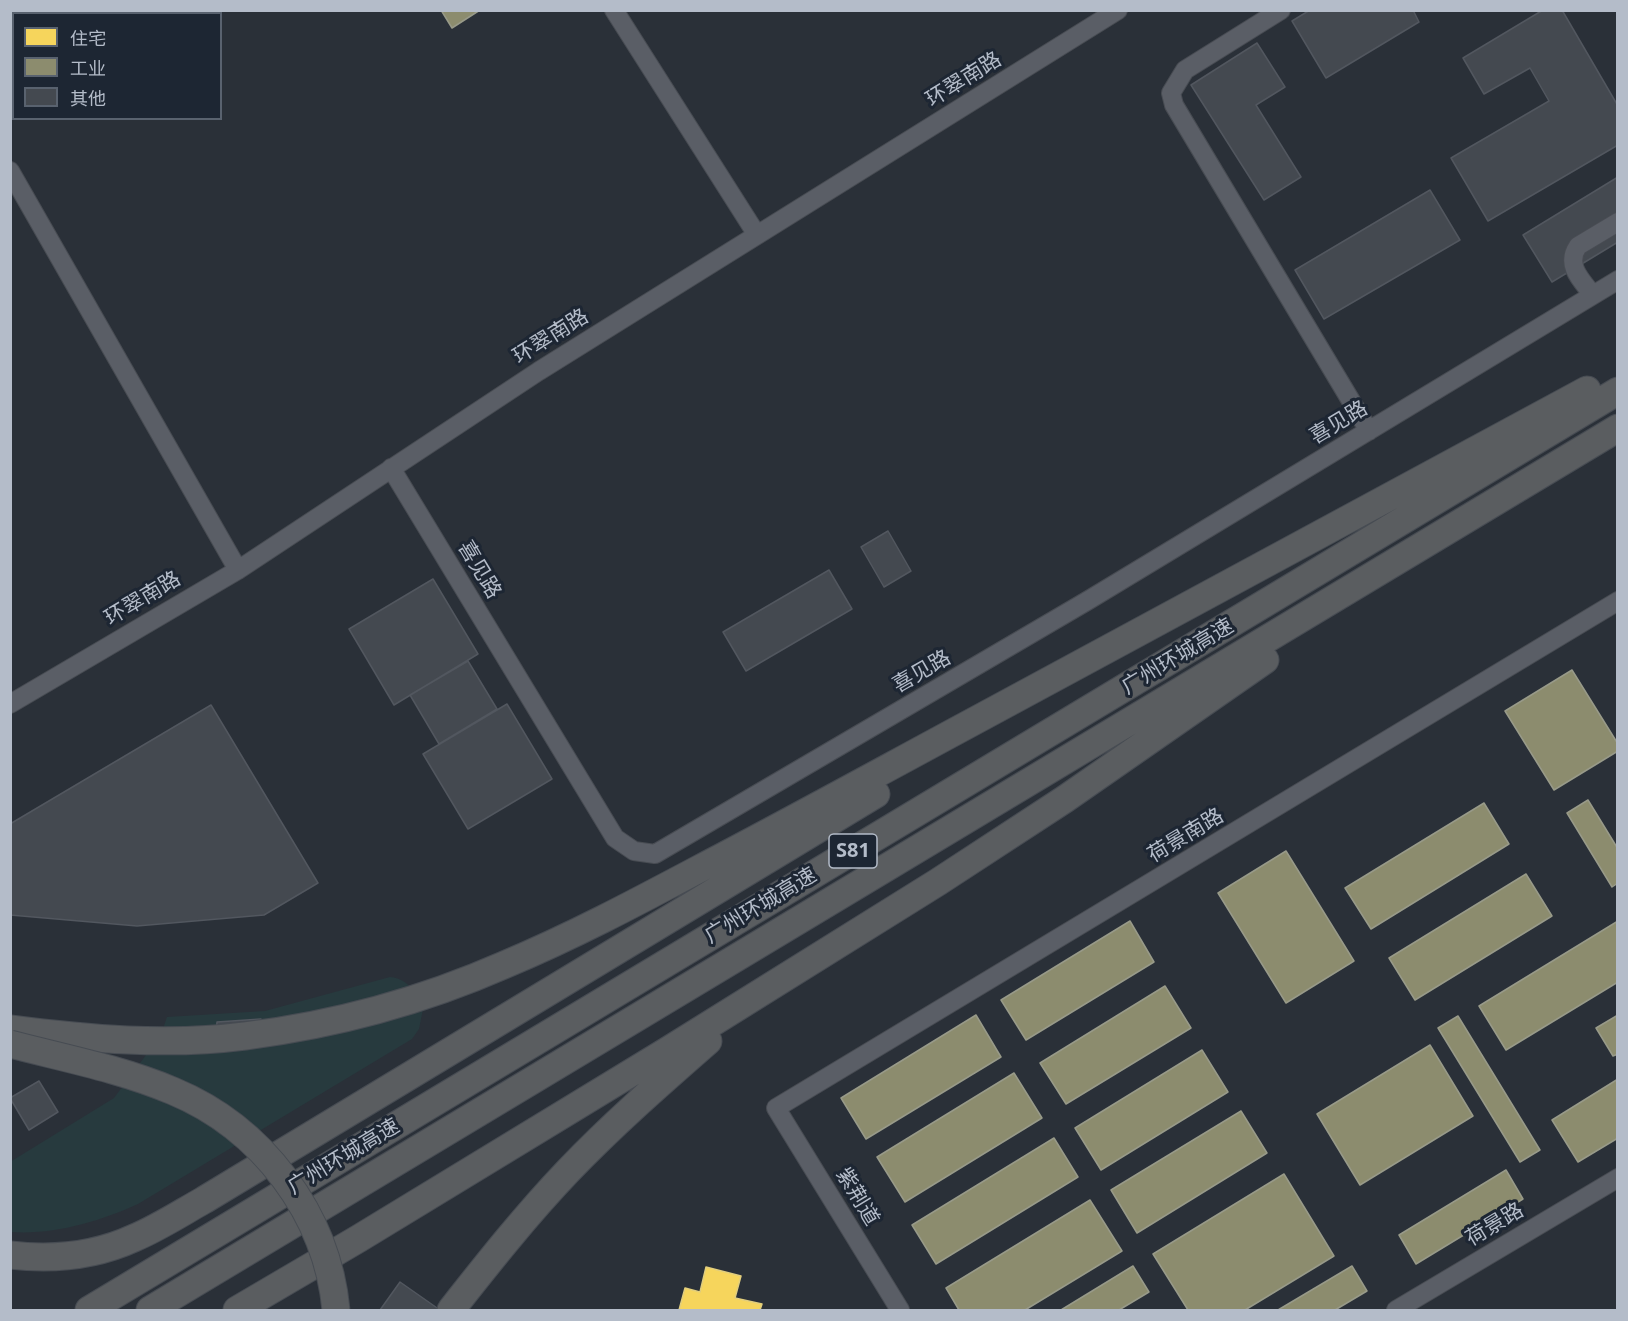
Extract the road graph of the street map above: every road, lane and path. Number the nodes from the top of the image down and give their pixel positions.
1 (614, 10) edge
2 (1118, 10) edge
3 (1281, 10) edge
4 (10, 171) edge
5 (1617, 222) edge
6 (757, 236) junction
7 (1617, 280) edge
8 (1593, 295) junction
9 (1617, 374) edge
10 (1617, 392) edge
11 (1617, 429) edge
12 (1369, 431) junction
13 (391, 468) junction
14 (238, 570) junction
15 (1206, 595) junction
16 (1617, 601) edge
17 (10, 704) edge
18 (828, 951) junction
19 (10, 1029) edge
20 (10, 1044) edge
21 (776, 1108) joint
22 (1617, 1178) edge
23 (10, 1255) edge
24 (89, 1311) edge
25 (150, 1311) edge
26 (237, 1311) edge
27 (336, 1311) edge
28 (451, 1311) edge
29 (900, 1311) edge
30 (1396, 1311) edge

1 - 6 street
2 - 6 street, 环翠南路
3 - 12 street
4 - 14 street
5 - 8 street
6 - 13 street, 环翠南路
7 - 8 street, 喜见路
8 - 12 street, 喜见路
9 - 15 highway
10 - 24 highway, 广州环城高速 / S81
11 - 18 highway
11 - 25 highway, 广州环城高速 / S81
12 - 13 street, 喜见路
13 - 14 street, 环翠南路
14 - 17 street, 环翠南路
15 - 19 highway
15 - 23 highway
16 - 21 street, 荷景南路
18 - 26 highway
18 - 28 highway
20 - 27 highway, bridge
21 - 29 street, 紫荆道
22 - 30 street, 荷景路

